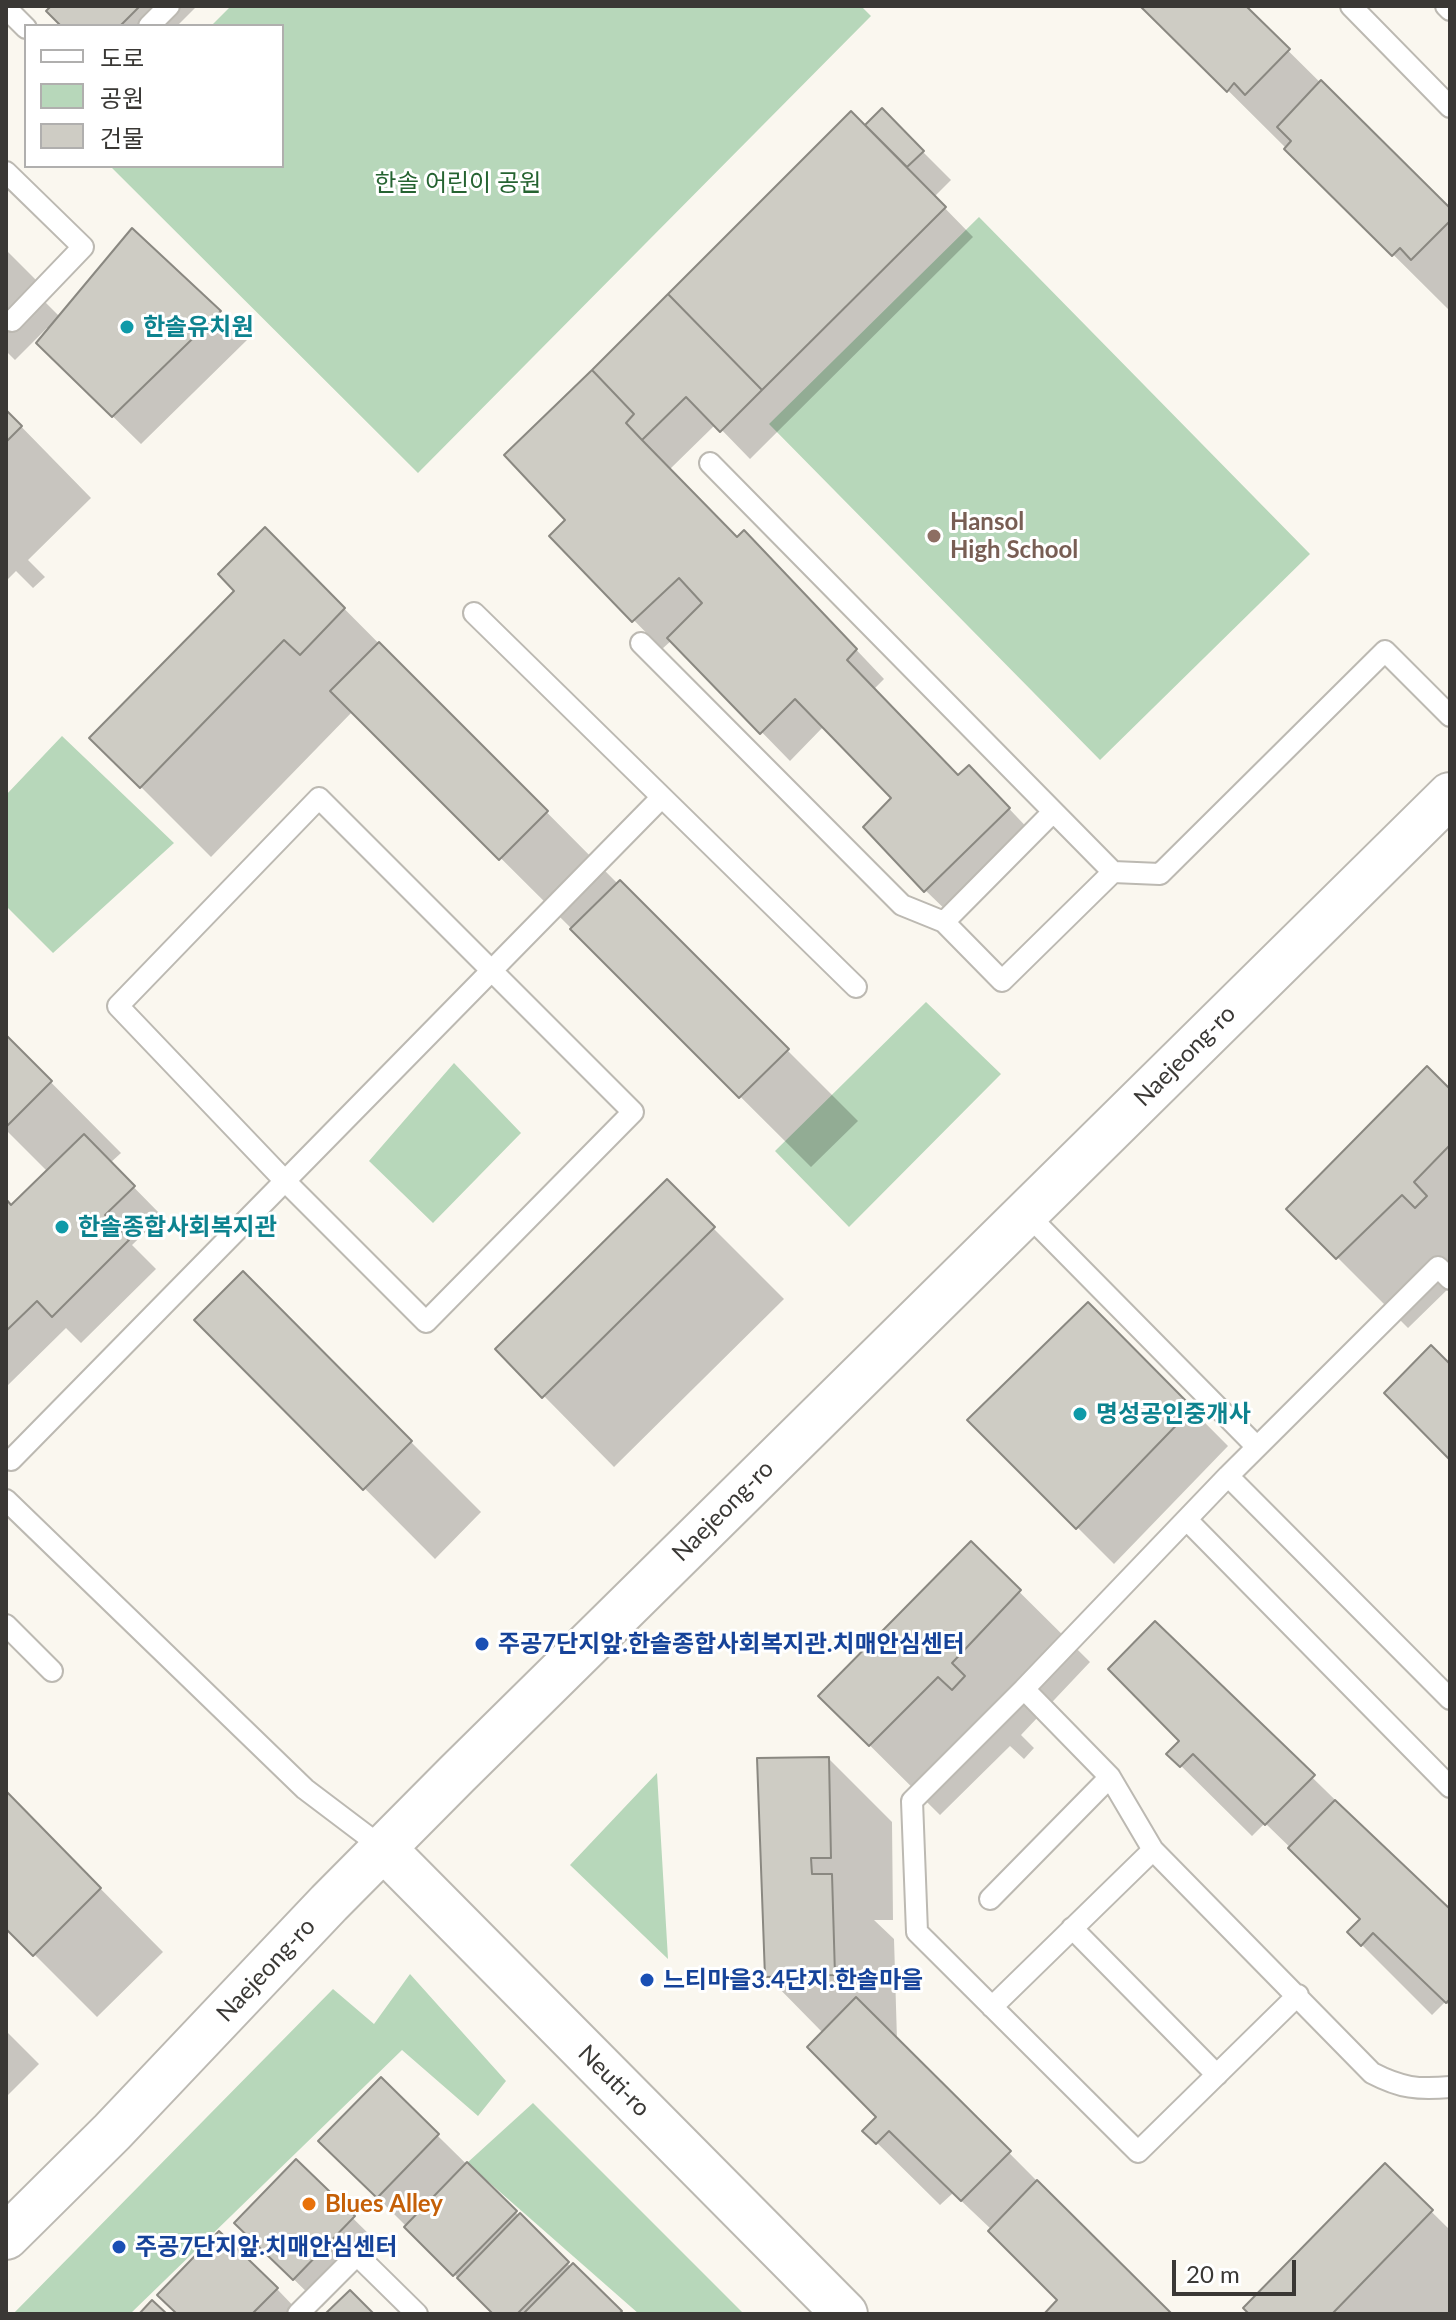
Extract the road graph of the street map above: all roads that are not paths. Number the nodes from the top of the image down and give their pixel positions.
1 (169, 6) edge
2 (1351, 6) edge
3 (6, 8) edge
4 (151, 24) edge
5 (24, 26) edge
6 (1450, 107) edge
7 (6, 172) edge
8 (12, 321) dead end
9 (710, 463) dead end
10 (474, 613) dead end
11 (641, 643) dead end
12 (1450, 716) edge
13 (1450, 795) edge
14 (662, 797) junction
15 (1053, 812) junction
16 (1113, 872) junction
17 (944, 922) junction
18 (492, 970) junction
19 (856, 987) dead end
20 (285, 1181) junction
21 (1025, 1212) junction
22 (1446, 1267) edge
23 (1257, 1447) junction
24 (8, 1460) edge
25 (1228, 1476) junction
26 (6, 1500) edge
27 (1187, 1520) junction
28 (6, 1625) edge
29 (52, 1671) dead end
30 (1024, 1689) junction
31 (1450, 1699) edge
32 (1110, 1777) junction
33 (1450, 1787) edge
34 (383, 1848) junction
35 (1153, 1850) junction
36 (990, 1899) dead end
37 (1072, 1928) junction
38 (1298, 1995) junction
39 (992, 2007) junction
40 (1217, 2075) junction
41 (1450, 2087) edge
42 (6, 2237) edge
43 (298, 2314) edge
44 (417, 2314) edge
45 (845, 2314) edge

1 - 4 lane
2 - 6 lane
3 - 5 lane
7 - 8 lane
9 - 15 lane
10 - 14 lane
11 - 17 lane
12 - 16 lane
13 - 21 street, Naejeong-ro
14 - 18 lane
14 - 19 lane
15 - 16 lane
15 - 17 lane
16 - 17 lane
18 - 20 lane
18 - 20 lane
18 - 20 lane
20 - 24 lane
21 - 23 lane
21 - 34 street, Naejeong-ro
22 - 23 lane
23 - 25 lane
25 - 27 lane
25 - 31 lane
26 - 34 lane
27 - 30 lane
27 - 33 lane
28 - 29 lane
30 - 32 lane
30 - 39 lane
32 - 35 lane
32 - 36 lane
34 - 42 street, Naejeong-ro
34 - 45 street, Neuti-ro
35 - 37 lane
35 - 38 lane
37 - 39 lane
37 - 40 lane
38 - 40 lane
38 - 41 lane
39 - 40 lane
43 - 44 lane

